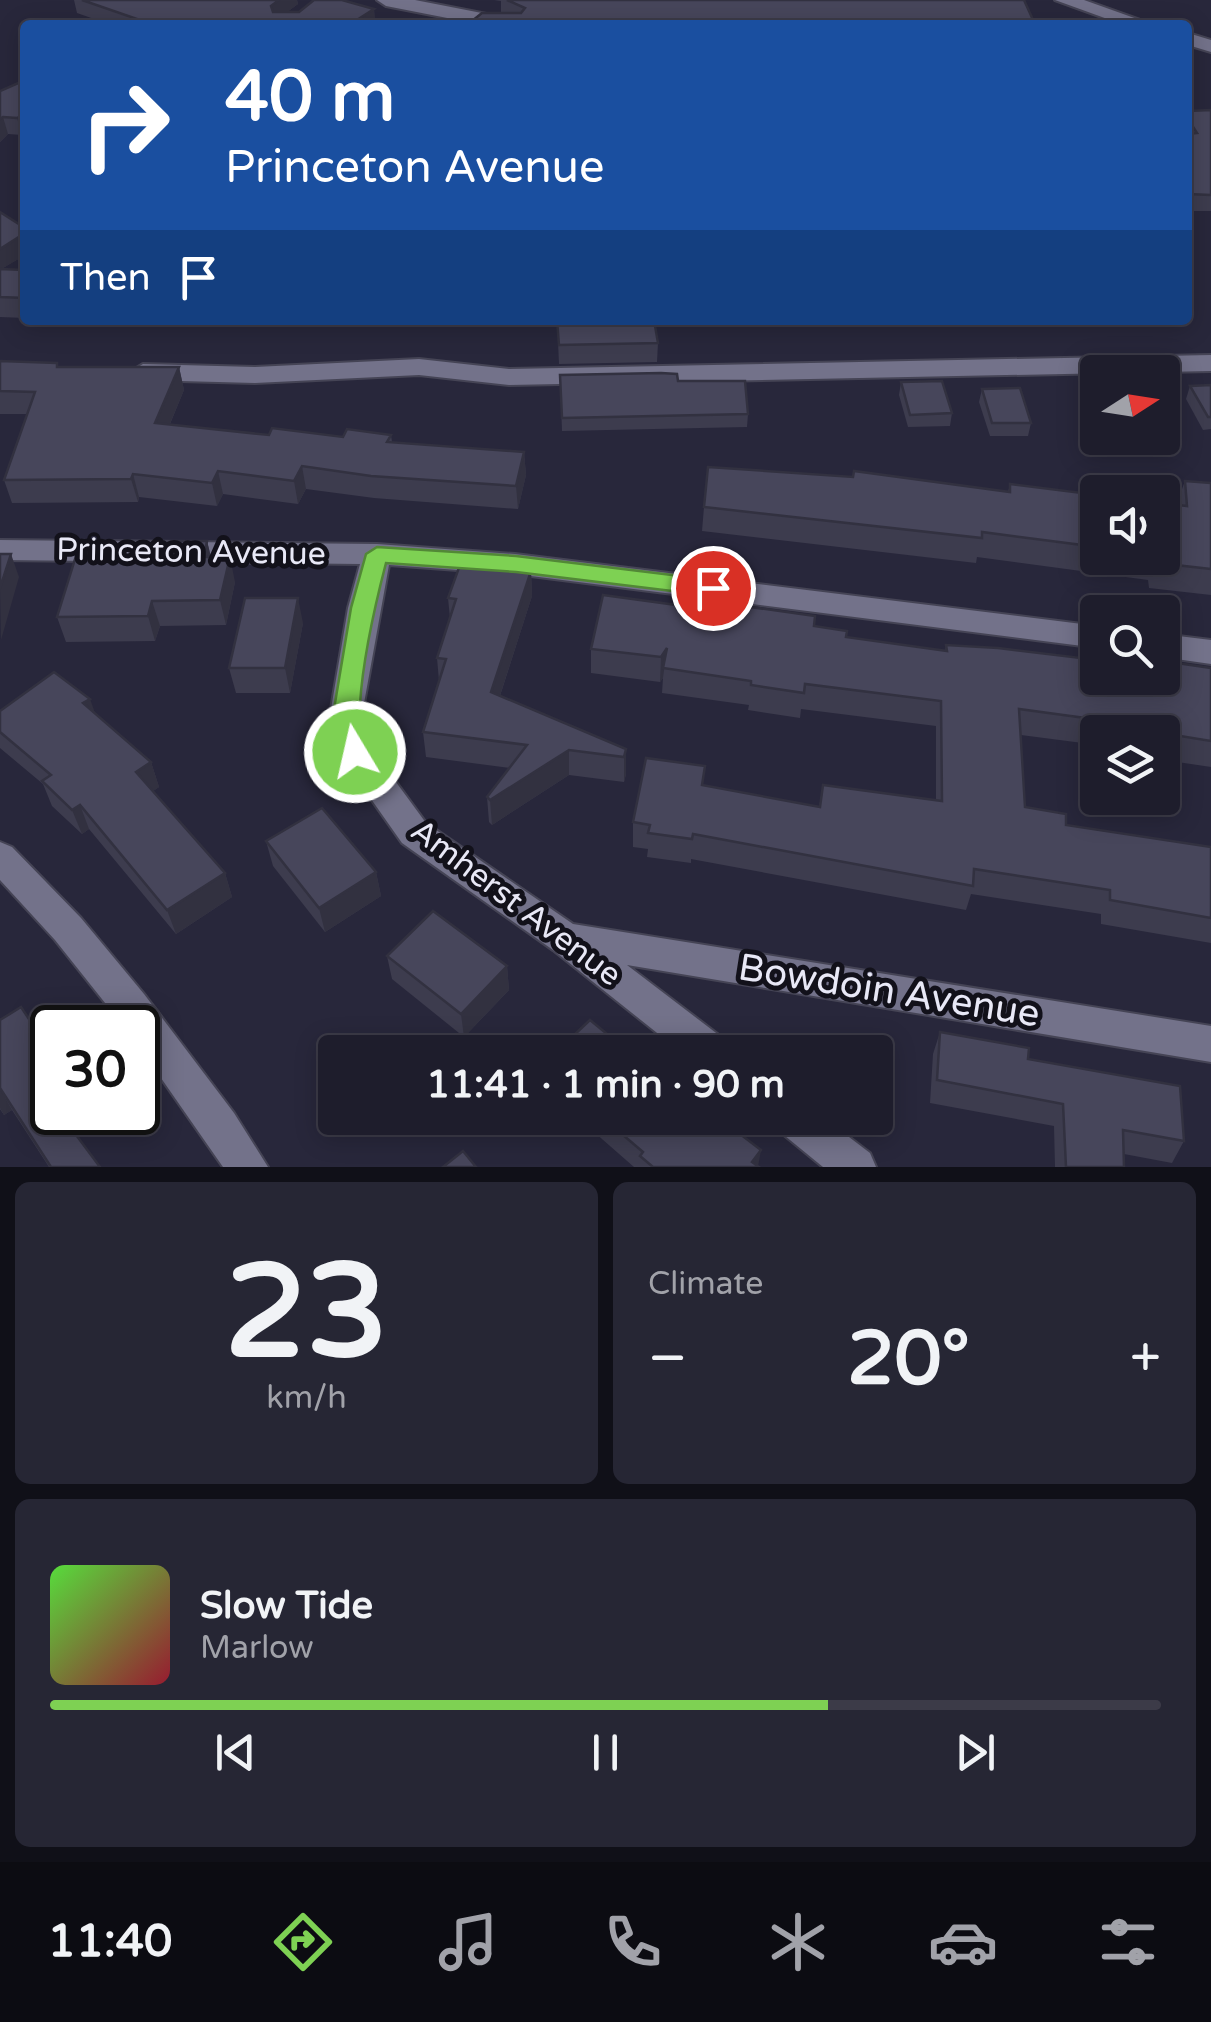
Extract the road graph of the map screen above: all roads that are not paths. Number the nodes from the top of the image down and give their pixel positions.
1 (386, 0) edge
2 (1064, 0) edge
3 (487, 20) edge
4 (1128, 20) edge
5 (1211, 363) edge
6 (116, 372) edge
7 (0, 550) edge
8 (377, 554) junction
9 (1080, 635) edge
10 (1180, 648) edge
11 (1211, 652) edge
12 (0, 858) edge
13 (566, 938) junction
14 (689, 1035) edge
15 (1211, 1044) edge
16 (815, 1135) edge
17 (247, 1167) edge
18 (855, 1167) edge

1 - 3 street
2 - 4 street
5 - 6 street
7 - 8 street, Princeton Avenue
8 - 9 street, Princeton Avenue
8 - 13 street, Amherst Avenue
10 - 11 street
12 - 17 street
13 - 14 street, Amherst Avenue
13 - 15 street, Bowdoin Avenue
16 - 18 street

